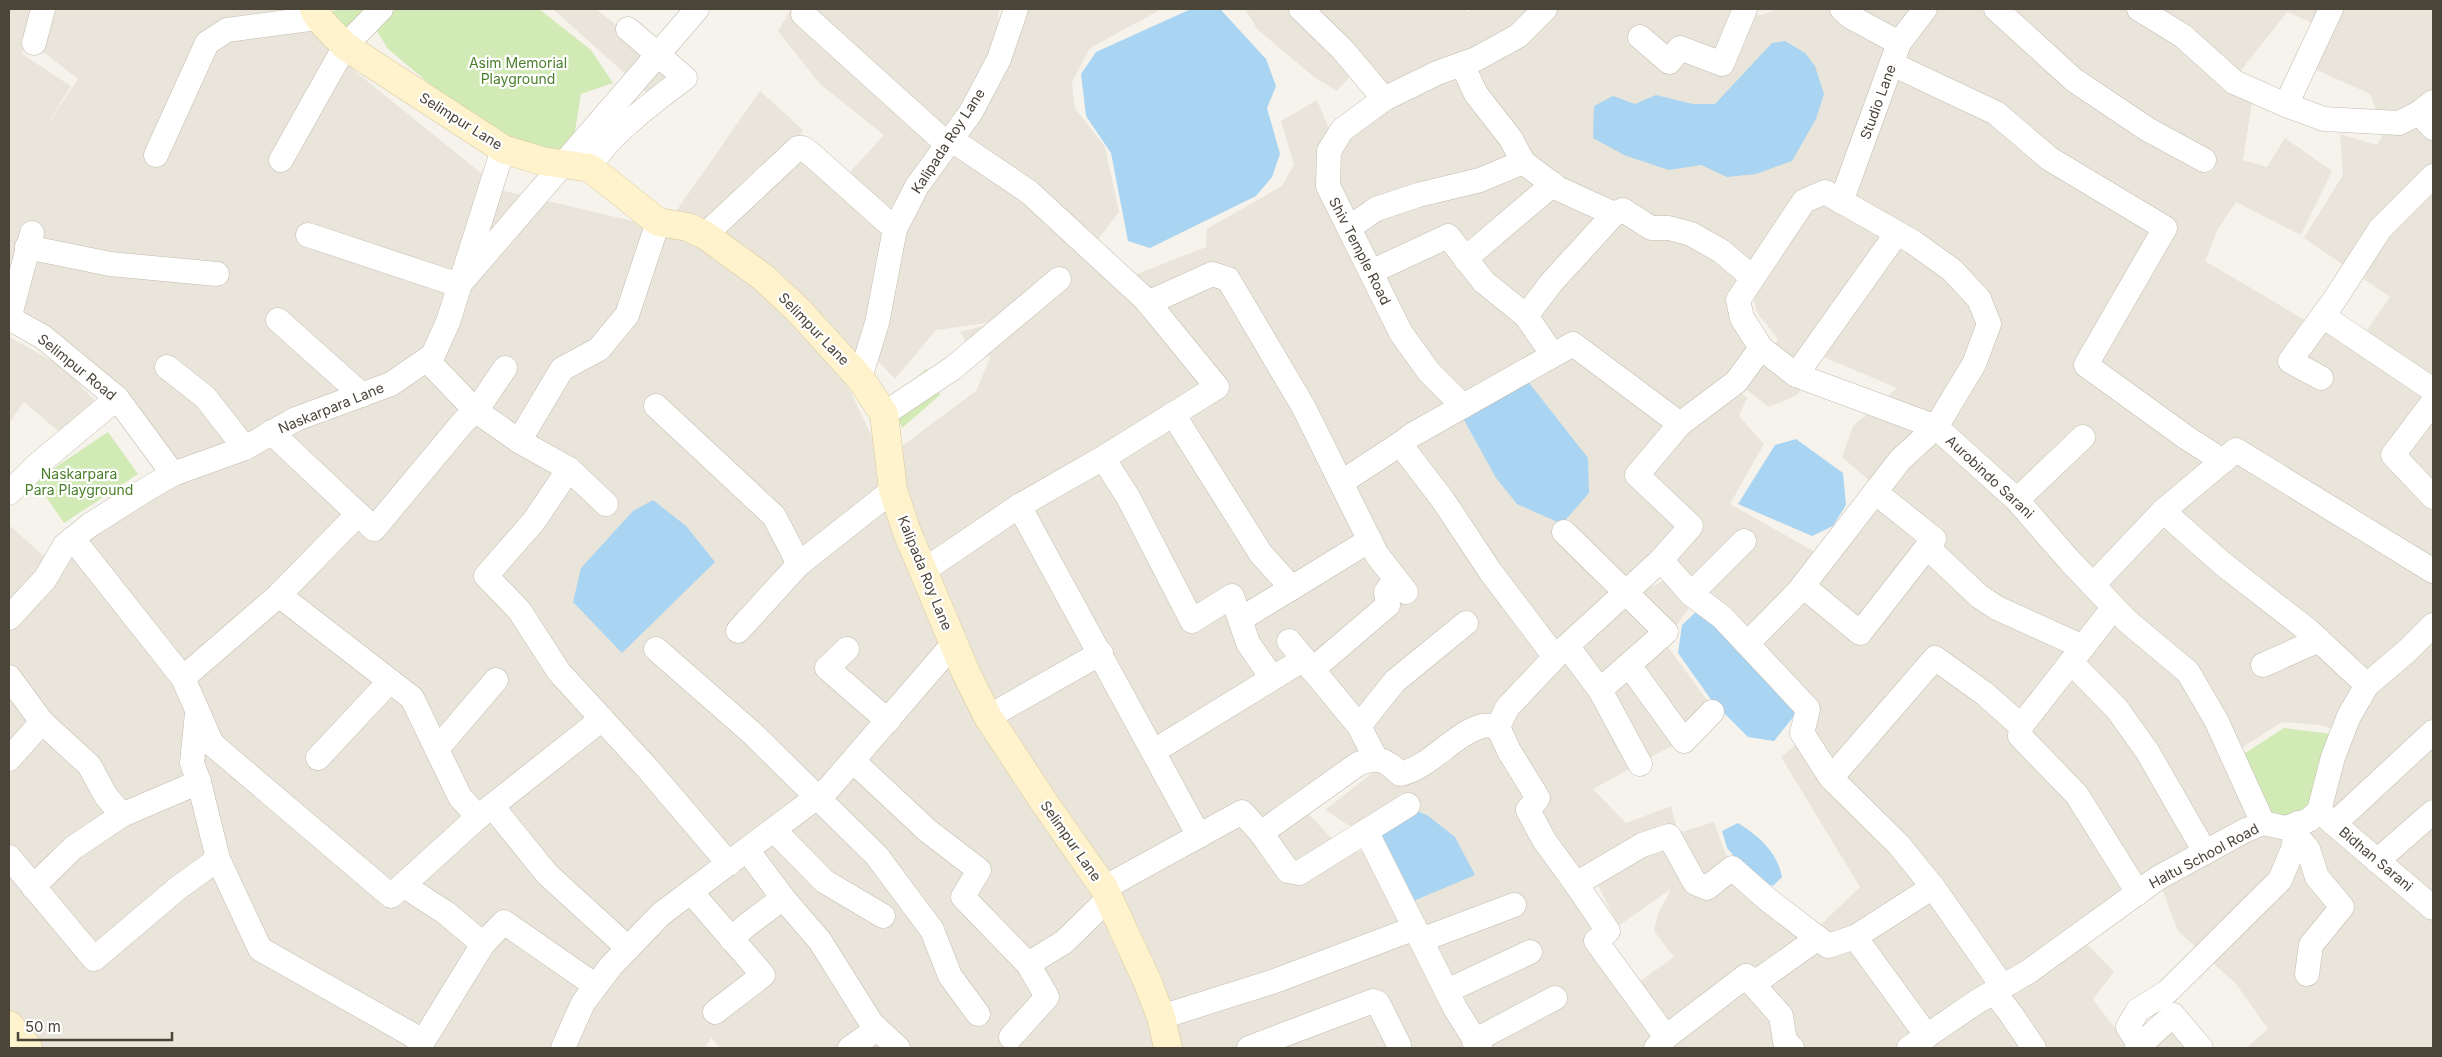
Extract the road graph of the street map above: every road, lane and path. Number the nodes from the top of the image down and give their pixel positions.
1 (43, 9) edge
2 (381, 9) edge
3 (697, 9) edge
4 (1016, 9) edge
5 (1545, 9) edge
6 (1745, 9) edge
7 (1750, 9) edge
8 (1762, 9) edge
9 (1925, 9) edge
10 (1996, 9) edge
11 (2139, 9) edge
12 (2331, 9) edge
13 (1308, 11) edge
14 (1852, 12) edge
15 (315, 13) edge
16 (803, 14) dead end
17 (628, 29) dead end
18 (1640, 37) dead end
19 (34, 43) dead end
20 (345, 46) junction
21 (1896, 54) junction
22 (1462, 64) junction
23 (1384, 99) junction
24 (2286, 105) junction
25 (2429, 115) edge
26 (950, 143) junction
27 (503, 149) junction
28 (156, 155) dead end
29 (281, 160) dead end
30 (2204, 160) dead end
31 (1523, 162) junction
32 (590, 168) junction
33 (2433, 176) edge
34 (1552, 184) junction
35 (1841, 202) junction
36 (1614, 214) junction
37 (658, 222) junction
38 (1349, 228) junction
39 (895, 230) junction
40 (1896, 233) junction
41 (308, 235) dead end
42 (704, 235) junction
43 (1464, 259) junction
44 (1371, 272) junction
45 (217, 274) dead end
46 (1752, 277) junction
47 (1059, 279) dead end
48 (459, 285) junction
49 (1148, 303) junction
50 (1526, 316) junction
51 (2323, 316) junction
52 (9, 318) edge
53 (278, 320) dead end
54 (1761, 348) junction
55 (1553, 355) junction
56 (427, 360) junction
57 (167, 367) dead end
58 (505, 368) dead end
59 (1796, 375) junction
60 (860, 378) junction
61 (2321, 378) dead end
62 (2433, 390) edge
63 (362, 395) junction
64 (117, 398) junction
65 (2433, 402) edge
66 (656, 406) dead end
67 (1463, 406) junction
68 (476, 411) junction
69 (884, 414) junction
70 (1173, 414) junction
71 (1680, 424) junction
72 (1936, 427) junction
73 (271, 432) junction
74 (2083, 437) dead end
75 (519, 441) junction
76 (1400, 444) junction
77 (245, 448) junction
78 (1103, 458) junction
79 (2223, 461) junction
80 (569, 469) junction
81 (173, 474) junction
82 (1342, 482) junction
83 (893, 490) junction
84 (1876, 492) junction
85 (9, 493) edge
86 (2433, 497) edge
87 (2018, 500) junction
88 (606, 504) dead end
89 (1018, 506) junction
90 (2163, 511) junction
91 (358, 514) junction
92 (1564, 532) dead end
93 (73, 539) junction
94 (1370, 540) junction
95 (1744, 540) dead end
96 (1927, 547) junction
97 (1661, 560) junction
98 (799, 564) junction
99 (923, 571) junction
100 (2433, 571) edge
101 (2093, 585) junction
102 (1803, 586) junction
103 (1292, 588) junction
104 (1627, 592) junction
105 (1691, 594) junction
106 (279, 595) junction
107 (2114, 607) junction
108 (9, 618) edge
109 (1240, 619) junction
110 (1466, 624) dead end
111 (2433, 625) edge
112 (738, 631) dead end
113 (2319, 640) junction
114 (954, 643) junction
115 (1747, 644) junction
116 (656, 649) dead end
117 (846, 649) dead end
118 (1561, 652) junction
119 (1101, 654) junction
120 (2077, 655) junction
121 (1302, 657) junction
122 (1629, 665) junction
123 (2263, 665) dead end
124 (9, 678) edge
125 (183, 678) junction
126 (1272, 678) junction
127 (496, 680) dead end
128 (390, 681) junction
129 (2367, 685) junction
130 (1600, 690) junction
131 (198, 711) junction
132 (1712, 712) dead end
133 (988, 717) junction
134 (602, 719) junction
135 (888, 721) junction
136 (42, 722) junction
137 (1358, 726) junction
138 (2021, 726) junction
139 (1498, 727) junction
140 (2433, 732) edge
141 (437, 749) junction
142 (1154, 751) junction
143 (318, 758) dead end
144 (9, 759) edge
145 (1376, 759) junction
146 (853, 761) junction
147 (1640, 764) dead end
148 (1831, 778) junction
149 (199, 782) junction
150 (817, 797) junction
151 (1408, 805) dead end
152 (485, 812) junction
153 (2433, 812) edge
154 (122, 815) junction
155 (2327, 817) junction
156 (2263, 823) junction
157 (2297, 829) junction
158 (774, 830) junction
159 (1366, 830) junction
160 (1261, 833) junction
161 (1199, 836) junction
162 (2205, 852) junction
163 (9, 856) edge
164 (738, 857) junction
165 (218, 859) junction
166 (2377, 861) junction
167 (1576, 884) junction
168 (403, 886) junction
169 (33, 887) junction
170 (1932, 887) junction
171 (691, 892) junction
172 (2138, 893) junction
173 (1106, 894) junction
174 (783, 898) junction
175 (1514, 905) dead end
176 (2433, 908) edge
177 (883, 916) dead end
178 (1418, 934) junction
179 (1855, 937) junction
180 (1818, 938) junction
181 (731, 939) junction
182 (483, 944) junction
183 (628, 948) junction
184 (1530, 952) dead end
185 (1028, 964) junction
186 (2307, 974) dead end
187 (1746, 976) junction
188 (596, 986) junction
189 (1999, 989) junction
190 (1447, 991) junction
191 (1555, 998) dead end
192 (715, 1012) dead end
193 (978, 1014) dead end
194 (1161, 1017) junction
195 (9, 1025) edge
196 (877, 1029) junction
197 (1011, 1037) dead end
198 (1661, 1042) edge
199 (1918, 1042) edge
200 (1399, 1044) dead end
201 (1477, 1044) edge
202 (421, 1045) edge
203 (2138, 1047) edge
204 (28, 1048) edge
205 (562, 1048) edge
206 (850, 1048) edge
207 (898, 1048) edge
208 (1168, 1048) edge
209 (1249, 1048) edge
210 (1792, 1048) edge
211 (2034, 1048) edge
212 (2201, 1048) edge

1 - 19 street
2 - 20 street
3 - 48 street
4 - 26 street, Kalipada Roy Lane
5 - 22 street, Shiv Temple Road
6 - 18 street
7 - 8 street
9 - 21 street, Studio Lane
10 - 30 street
11 - 24 street
12 - 24 street
13 - 23 street
14 - 21 street
15 - 20 street, Selimpur Lane
15 - 28 street
16 - 26 street
17 - 32 street
20 - 27 street, Selimpur Lane
20 - 29 street
21 - 35 street, Studio Lane
21 - 79 street
22 - 23 street, Shiv Temple Road
22 - 31 street
23 - 38 street, Shiv Temple Road
24 - 25 street
26 - 39 street, Kalipada Roy Lane
26 - 49 street
27 - 32 street, Selimpur Lane
27 - 48 street, Naskarpara Lane
31 - 34 street
31 - 38 street
32 - 37 street, Selimpur Lane
33 - 51 street
34 - 36 street
34 - 43 street
35 - 40 street, Aurobindo Sarani
35 - 46 street, Aurobindo Sarani
36 - 46 street
36 - 50 street
37 - 42 street, Selimpur Lane
37 - 75 street
38 - 44 street, Shiv Temple Road
39 - 42 street
39 - 60 street, Kalipada Roy Lane
40 - 59 street
40 - 72 street, Aurobindo Sarani
41 - 48 street
42 - 60 street, Selimpur Lane
43 - 44 street
43 - 50 street
44 - 67 street, Shiv Temple Road
45 - 52 street
46 - 54 street
47 - 69 street
48 - 56 street, Naskarpara Lane
49 - 70 street
49 - 82 street
50 - 55 street
51 - 61 street
51 - 62 street
52 - 64 street, Selimpur Road
53 - 63 street
54 - 59 street
54 - 71 street
55 - 67 street
55 - 71 street
56 - 63 street, Naskarpara Lane
56 - 68 street
57 - 77 street
58 - 68 street
59 - 72 street
60 - 69 street, Kalipada Roy Lane
63 - 73 street, Naskarpara Lane
64 - 81 street, Selimpur Road
64 - 85 street
65 - 86 street
66 - 98 street
67 - 76 street
68 - 75 street
68 - 91 street
69 - 83 street, Kalipada Roy Lane
70 - 78 street
70 - 103 street
71 - 97 street
72 - 84 street
72 - 87 street, Aurobindo Sarani
73 - 77 street, Naskarpara Lane
73 - 91 street
74 - 87 street
75 - 80 street
76 - 82 street
76 - 118 street
77 - 81 street, Naskarpara Lane
78 - 89 street
78 - 109 street
79 - 90 street
79 - 100 street
80 - 88 street
80 - 134 street
81 - 93 street, Naskarpara Lane
82 - 94 street
83 - 98 street
83 - 99 street, Kalipada Roy Lane
84 - 96 street
84 - 102 street
87 - 101 street, Aurobindo Sarani
89 - 99 street
89 - 119 street
90 - 101 street
90 - 113 street
91 - 106 street
92 - 104 street
93 - 108 street, Naskarpara Lane
93 - 125 street
94 - 103 street
94 - 121 street
95 - 105 street
96 - 102 street
96 - 120 street
97 - 104 street
97 - 105 street
98 - 112 street
99 - 114 street, Kalipada Roy Lane
101 - 107 street, Aurobindo Sarani
102 - 115 street
103 - 109 street
104 - 118 street
104 - 122 street
105 - 115 street
106 - 125 street
106 - 128 street
107 - 120 street
107 - 156 street, Aurobindo Sarani
109 - 126 street
110 - 137 street
111 - 129 street
113 - 123 street
113 - 129 street
114 - 133 street, Selimpur Lane
114 - 135 street, Kalipada Roy Lane
115 - 148 street
116 - 150 street
117 - 135 street
118 - 130 street
118 - 139 street
119 - 133 street
119 - 142 street
120 - 138 street
120 - 162 street
121 - 126 street
121 - 137 street
122 - 130 street
122 - 132 street
124 - 136 street
125 - 131 street
126 - 142 street
127 - 141 street
128 - 141 street
128 - 143 street
129 - 155 street
130 - 147 street
131 - 149 street
131 - 168 street
133 - 173 street, Selimpur Lane
134 - 152 street
134 - 164 street
135 - 146 street, Kalipada Roy Lane
136 - 144 street
136 - 154 street
137 - 145 street
138 - 148 street
138 - 172 street
139 - 145 street
139 - 167 street
140 - 155 street, Haltu School Road
141 - 152 street
142 - 161 street
145 - 160 street
146 - 150 street, Kalipada Roy Lane
146 - 185 street
148 - 170 street
149 - 154 street
149 - 165 street
150 - 158 street, Kalipada Roy Lane
150 - 193 street
151 - 159 street
152 - 168 street
152 - 183 street
153 - 166 street
154 - 169 street
155 - 157 street, Haltu School Road
155 - 166 street, Bidhan Sarani
156 - 157 street, Haltu School Road
156 - 162 street, Haltu School Road
157 - 186 street
157 - 203 street
158 - 164 street, Kalipada Roy Lane
158 - 177 street
159 - 160 street
159 - 178 street
160 - 161 street
161 - 173 street
162 - 172 street, Haltu School Road
163 - 169 street
164 - 171 street, Kalipada Roy Lane
164 - 174 street
165 - 169 street
165 - 202 street
166 - 176 street, Bidhan Sarani
167 - 180 street
167 - 198 street
168 - 182 street
170 - 179 street
170 - 189 street
171 - 181 street
171 - 183 street, Kalipada Roy Lane
172 - 189 street, Haltu School Road
173 - 185 street
173 - 194 street, Selimpur Lane
174 - 181 street
174 - 196 street
175 - 178 street
178 - 190 street
178 - 194 street
179 - 180 street
179 - 199 street
180 - 187 street
181 - 192 street
182 - 188 street
182 - 202 street
183 - 188 street, Kalipada Roy Lane
184 - 190 street
185 - 197 street
187 - 198 street
187 - 210 street
188 - 205 street, Kalipada Roy Lane
189 - 199 street, Haltu School Road
189 - 211 street
190 - 201 street
191 - 201 street
194 - 208 street, Selimpur Lane
195 - 204 street
196 - 206 street
196 - 207 street
200 - 209 street
203 - 212 street

